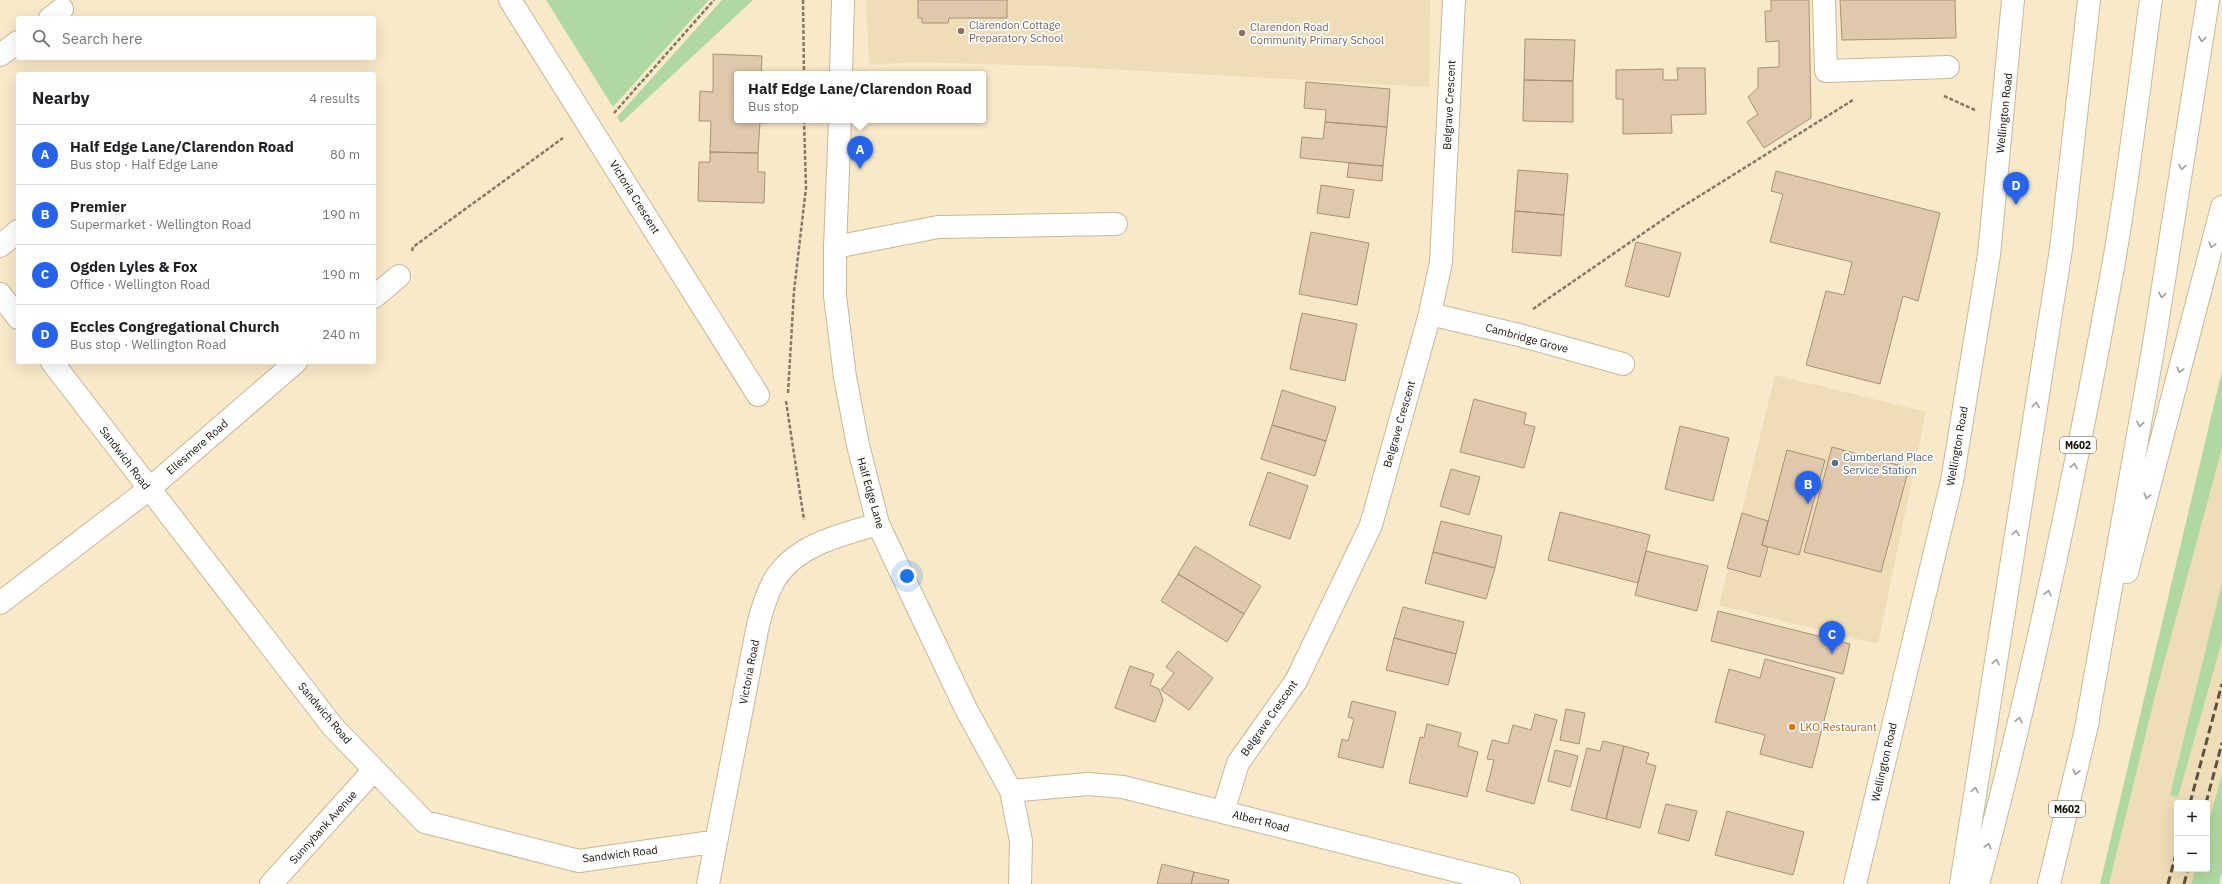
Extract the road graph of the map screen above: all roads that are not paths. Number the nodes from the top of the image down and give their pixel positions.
1 (510, 0) edge
2 (842, 0) edge
3 (1454, 0) edge
4 (1824, 0) edge
5 (2013, 0) edge
6 (2089, 0) edge
7 (2151, 0) edge
8 (2208, 0) edge
9 (16, 43) edge
10 (0, 55) edge
11 (1948, 67) dead end
12 (841, 71) edge
13 (840, 123) edge
14 (2222, 207) edge
15 (1116, 224) dead end
16 (16, 233) edge
17 (0, 246) edge
18 (835, 247) junction
19 (400, 276) road end
20 (0, 294) edge
21 (376, 295) edge
22 (1430, 314) junction
23 (16, 315) edge
24 (54, 364) edge
25 (294, 364) edge
26 (1623, 364) dead end
27 (758, 395) road end
28 (149, 488) junction
29 (878, 524) junction
30 (0, 603) edge
31 (2085, 734) junction
32 (374, 770) junction
33 (1011, 791) junction
34 (1223, 812) junction
35 (716, 846) junction
36 (271, 884) edge
37 (708, 884) edge
38 (1020, 884) edge
39 (1509, 884) edge
40 (1855, 884) edge
41 (1961, 884) edge
42 (1978, 884) edge
43 (2049, 884) edge

1 - 27 main road, Victoria Crescent
2 - 12 main road
3 - 22 main road, Belgrave Crescent
4 - 11 main road
5 - 40 main road, Wellington Road
41 -> 6 main road
42 -> 7 main road, M602
8 -> 31 main road, M602
9 - 10 main road
13 - 18 main road, Half Edge Lane
14 -> 31 main road, M602
15 - 18 main road
16 - 17 main road
18 - 29 main road, Half Edge Lane
19 - 21 main road
20 - 23 main road
22 - 26 main road, Cambridge Grove
22 - 34 main road, Belgrave Crescent
24 - 28 main road, Sandwich Road
25 - 28 main road, Ellesmere Road
28 - 30 main road, Ellesmere Road
28 - 32 main road, Sandwich Road
29 - 33 main road, Half Edge Lane
29 - 35 main road, Victoria Road
31 -> 43 main road, M602
32 - 35 main road, Sandwich Road
32 - 36 main road, Sunnybank Avenue
33 - 34 main road, Albert Road
33 - 38 main road, Half Edge Lane
34 - 39 main road, Albert Road
35 - 37 main road, Victoria Road

